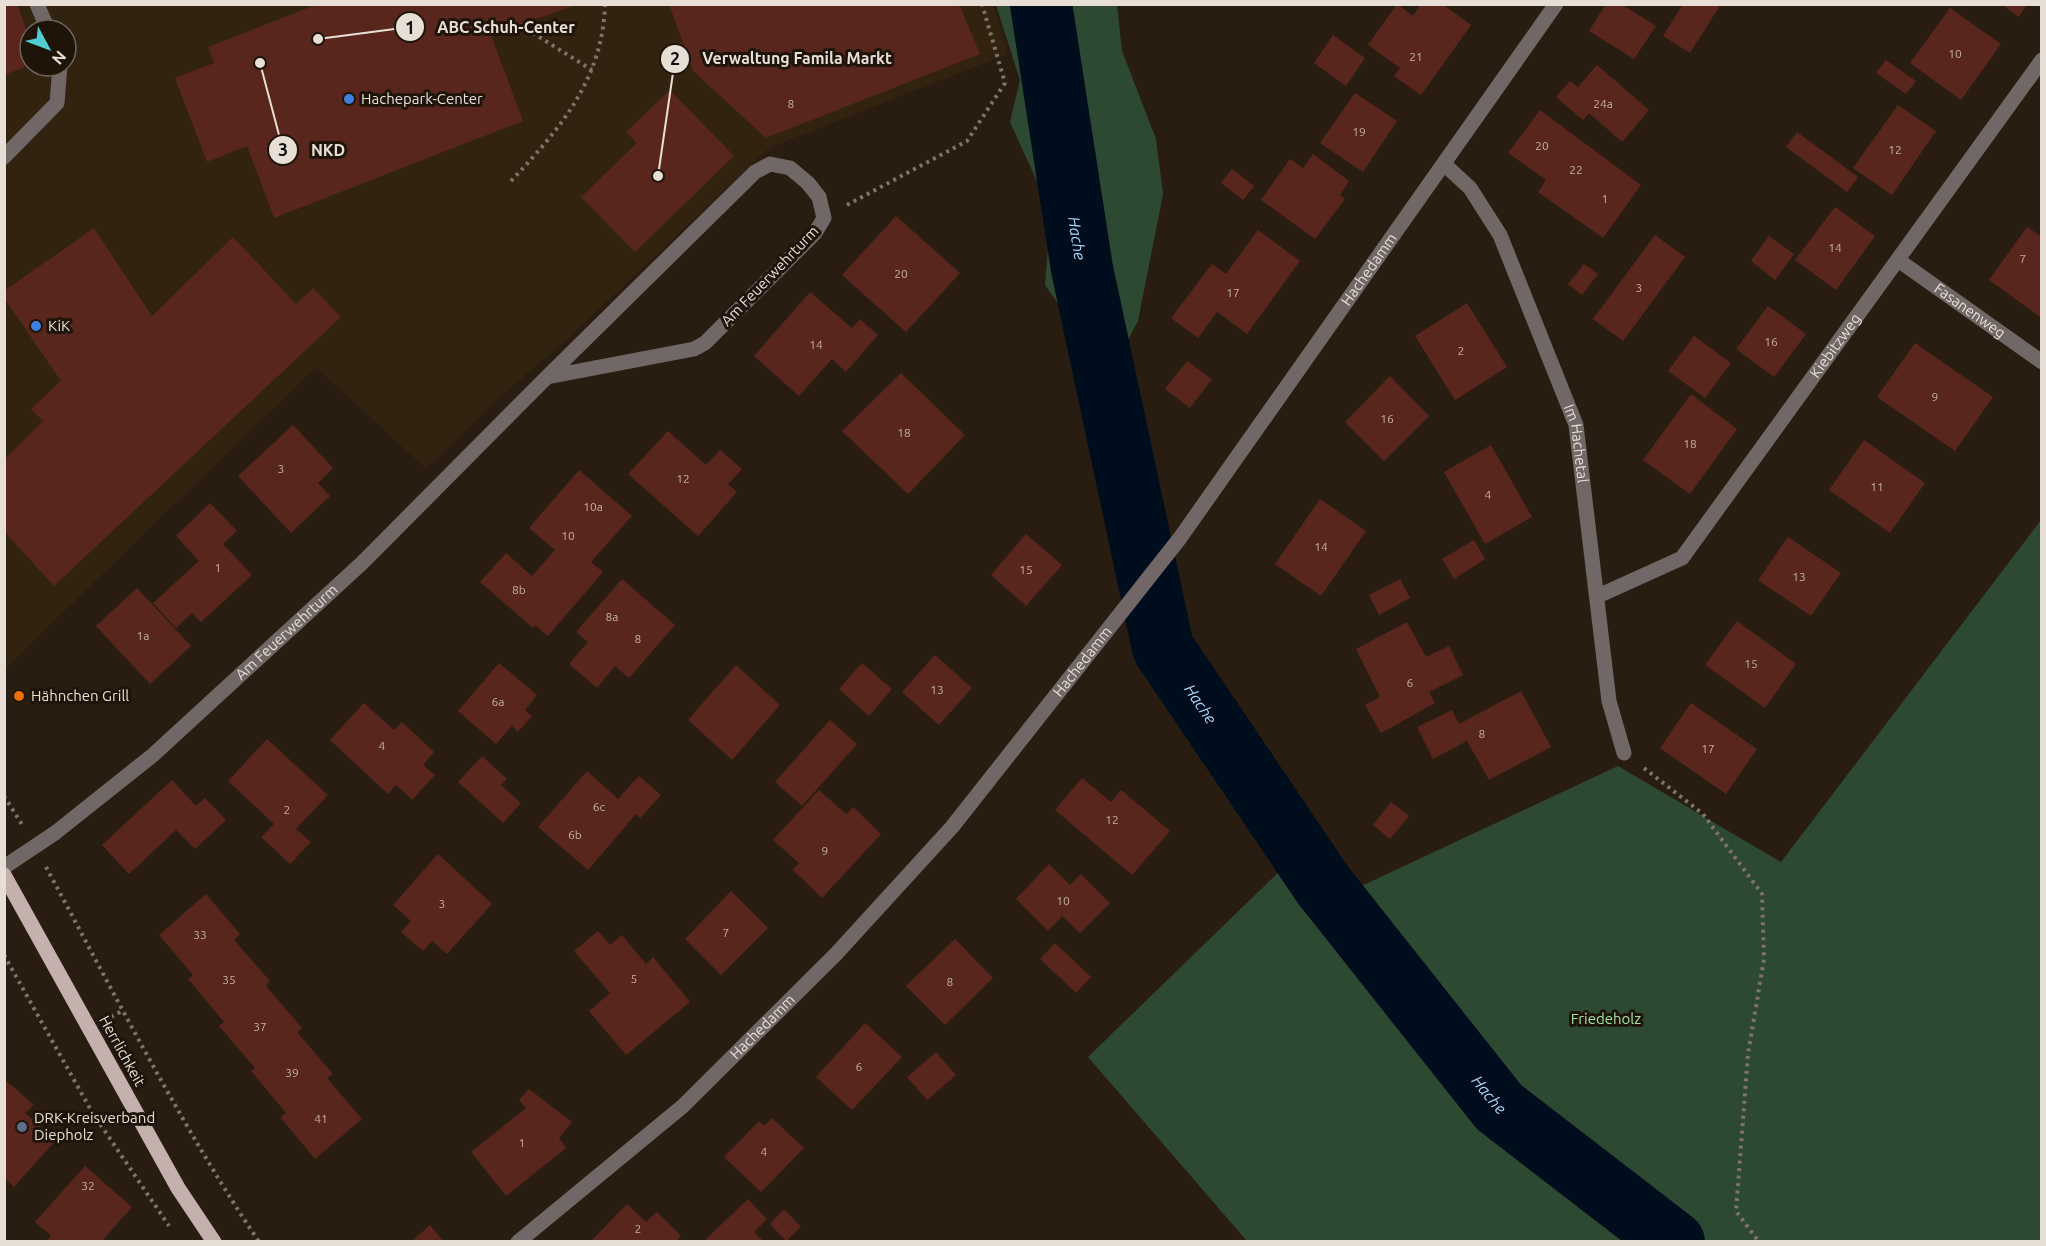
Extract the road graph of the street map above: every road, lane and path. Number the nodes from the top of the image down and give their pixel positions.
1 (37, 4) edge
2 (605, 4) edge
3 (982, 4) edge
4 (1556, 4) edge
5 (43, 18) edge
6 (520, 25) dead end
7 (2042, 60) edge
8 (591, 70) junction
9 (59, 78) edge
10 (4, 157) edge
11 (1444, 164) junction
12 (511, 181) dead end
13 (824, 218) junction
14 (1898, 260) junction
15 (2042, 362) edge
16 (547, 376) junction
17 (1598, 596) junction
18 (1624, 753) joint
19 (4, 796) edge
20 (35, 847) junction
21 (4, 867) edge
22 (4, 875) edge
23 (4, 955) edge
24 (174, 1232) dead end
25 (214, 1242) edge
26 (259, 1242) edge
27 (518, 1242) edge
28 (1759, 1242) edge

1 - 5 street
2 - 8 path
3 - 13 path
4 - 11 street, Hachedamm
6 - 8 path
7 - 14 street, Kiebitzweg
8 - 12 path
9 - 10 street
11 - 17 street, Im Hachetal
11 - 27 street, Hachedamm
13 - 16 street, Am Feuerwehrturm
13 - 16 street, Am Feuerwehrturm
14 - 15 street, Fasanenweg
14 - 17 street, Kiebitzweg
16 - 20 street, Am Feuerwehrturm
17 - 18 street, Im Hachetal
18 - 28 path
19 - 20 path
20 - 21 street, Am Feuerwehrturm
20 - 26 path
22 - 25 main road, Herrlichkeit
23 - 24 path

